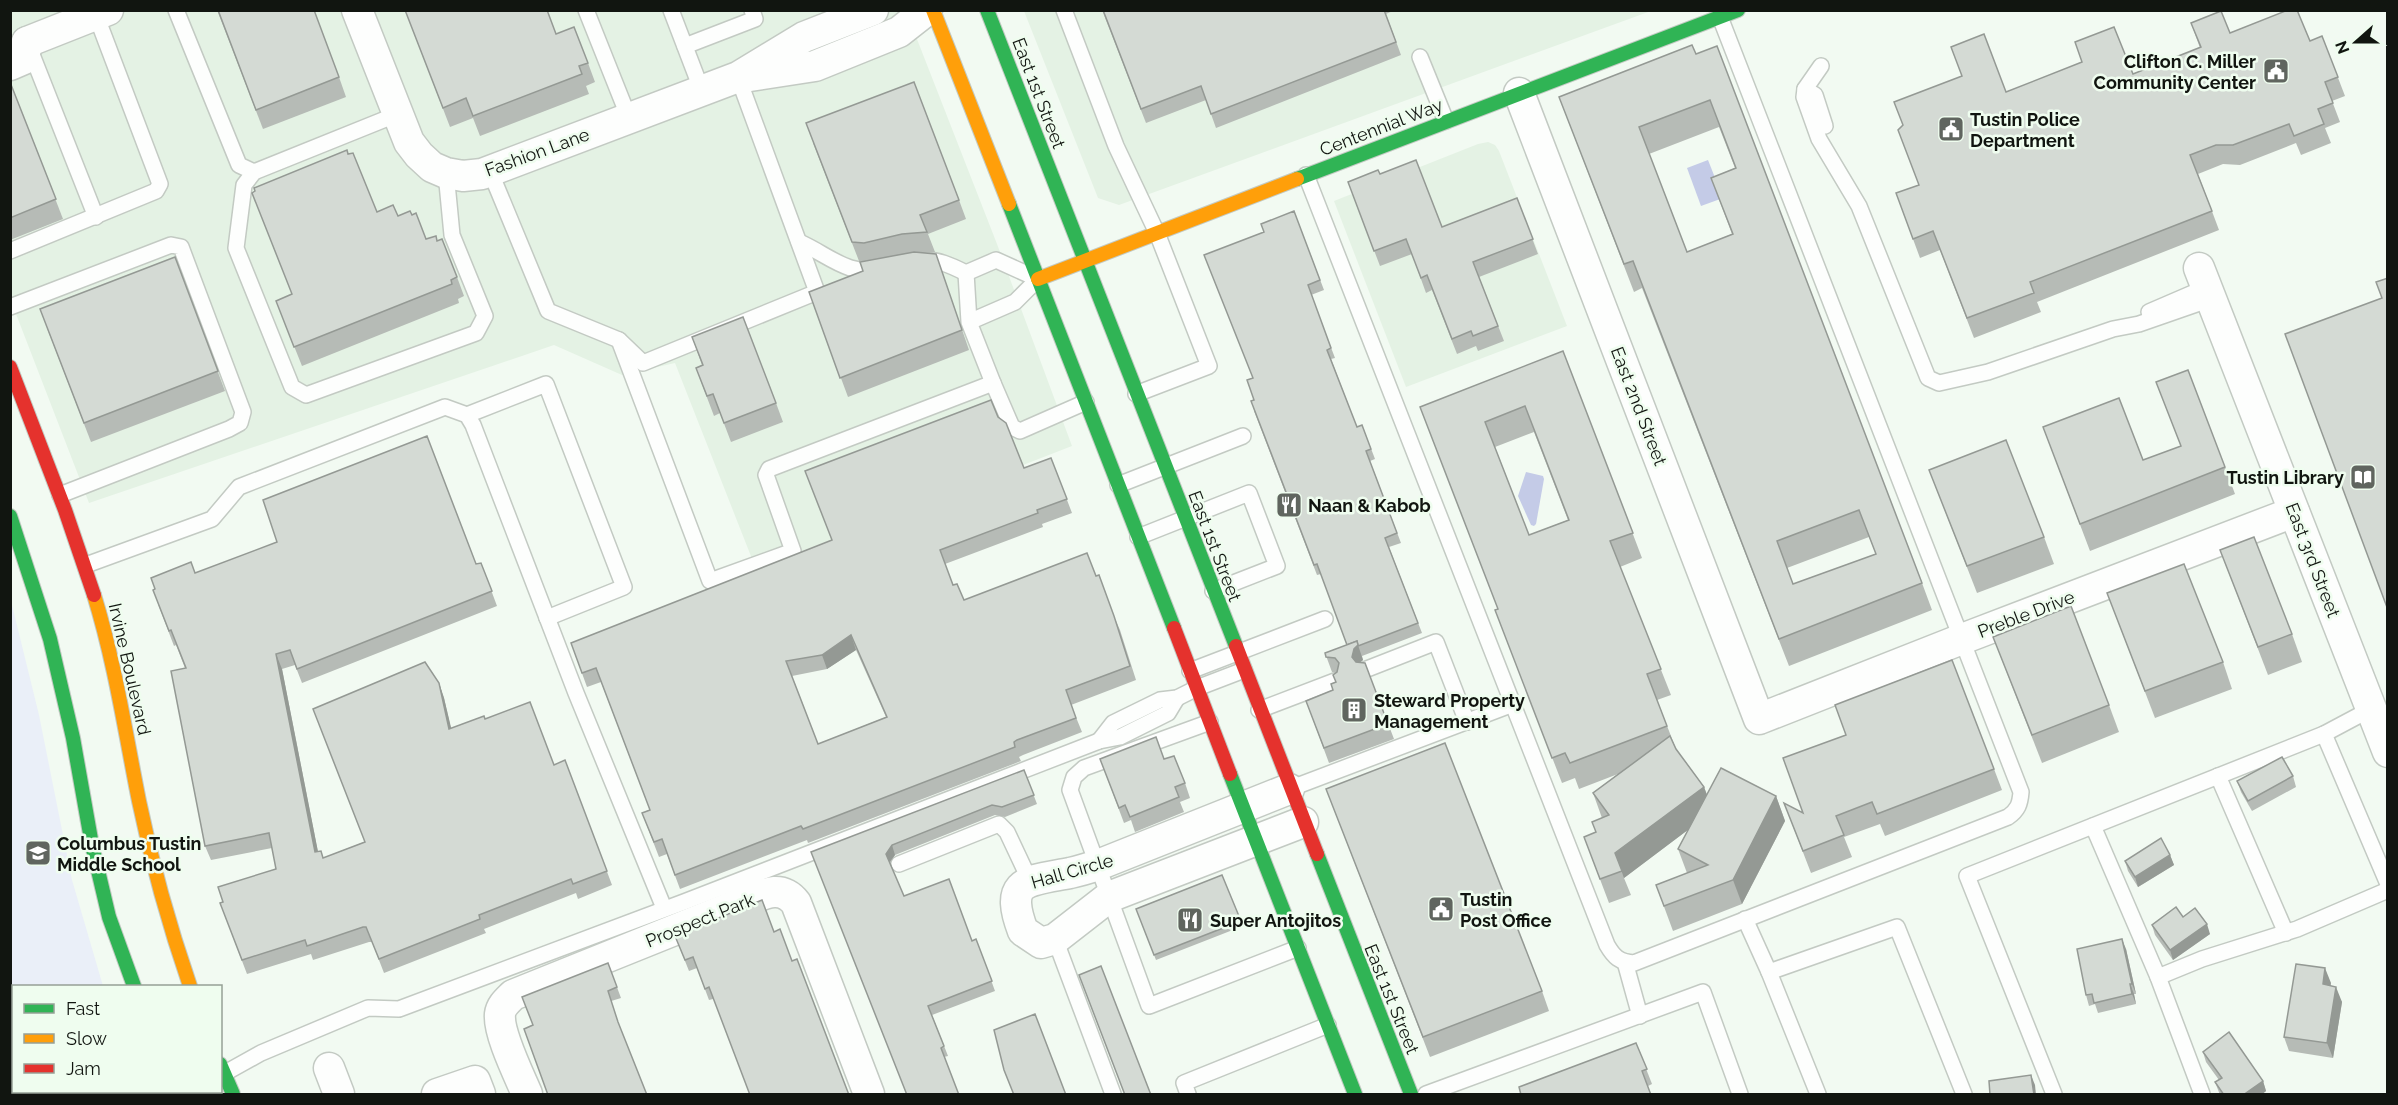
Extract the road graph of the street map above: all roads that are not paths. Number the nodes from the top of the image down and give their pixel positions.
1 (176, 10) edge
2 (357, 10) edge
3 (586, 10) edge
4 (671, 10) edge
5 (752, 10) edge
6 (873, 10) edge
7 (927, 10) edge
8 (933, 10) edge
9 (987, 10) edge
10 (1064, 10) edge
11 (1738, 10) edge
12 (102, 13) edge
13 (1720, 17) junction
14 (16, 46) edge
15 (685, 46) junction
16 (1420, 57) dead end
17 (1821, 66) dead end
18 (738, 77) junction
19 (702, 91) junction
20 (1519, 93) junction
21 (398, 114) junction
22 (629, 118) junction
23 (1446, 121) junction
24 (490, 171) junction
25 (254, 172) junction
26 (446, 173) junction
27 (1306, 175) junction
28 (96, 217) junction
29 (1157, 233) junction
30 (799, 242) junction
31 (10, 251) edge
32 (1085, 261) junction
33 (966, 273) junction
34 (1038, 279) junction
35 (2206, 285) joint
36 (10, 307) edge
37 (969, 322) junction
38 (619, 340) junction
39 (10, 367) edge
40 (993, 383) junction
41 (1136, 394) junction
42 (1086, 402) junction
43 (467, 415) junction
44 (1243, 436) dead end
45 (34, 467) dead end
46 (1165, 467) junction
47 (52, 473) junction
48 (1118, 485) junction
49 (60, 495) junction
50 (2294, 512) junction
51 (10, 516) edge
52 (1185, 518) junction
53 (1138, 537) junction
54 (86, 565) junction
55 (1213, 591) junction
56 (547, 618) junction
57 (1324, 619) dead end
58 (1962, 639) junction
59 (1237, 653) junction
60 (1367, 669) edge
61 (1244, 670) junction
62 (1190, 671) junction
63 (1335, 681) edge
64 (1197, 688) junction
65 (1513, 704) junction
66 (2371, 709) junction
67 (1259, 710) junction
68 (1759, 719) joint
69 (1210, 722) junction
70 (1467, 722) junction
71 (2324, 734) junction
72 (2388, 752) edge
73 (2218, 776) junction
74 (1289, 789) junction
75 (1243, 807) junction
76 (1303, 822) junction
77 (2093, 826) junction
78 (1256, 841) junction
79 (899, 864) dead end
80 (1098, 865) junction
81 (1030, 881) junction
82 (2388, 884) edge
83 (2388, 890) edge
84 (1109, 897) junction
85 (664, 908) junction
86 (1745, 919) junction
87 (2286, 933) junction
88 (1055, 939) junction
89 (1298, 948) junction
90 (1625, 962) junction
91 (1769, 972) junction
92 (2158, 977) junction
93 (133, 985) edge
94 (189, 985) edge
95 (1640, 1016) junction
96 (1328, 1025) junction
97 (222, 1070) edge
98 (233, 1095) edge
99 (436, 1095) edge
100 (480, 1095) edge
101 (526, 1095) edge
102 (869, 1095) edge
103 (1113, 1095) edge
104 (1188, 1095) edge
105 (1355, 1095) edge
106 (1411, 1095) edge
107 (1426, 1095) edge
108 (1740, 1095) edge
109 (1818, 1095) edge
110 (1964, 1095) edge
111 (2054, 1095) edge
112 (2202, 1095) edge

1 - 25 lane
2 - 21 street
3 - 22 lane
4 - 15 lane
5 - 15 lane
6 - 18 street, Fashion Lane
7 - 18 street, Fashion Lane
8 - 34 main road
9 - 32 main road, East 1st Street
10 - 29 lane
11 - 13 main road, Centennial Way
12 - 14 street
12 - 28 lane
13 - 20 main road, Centennial Way
13 - 58 lane
14 - 28 lane
15 - 19 lane
16 - 23 lane
17 - 35 lane
18 - 19 street, Fashion Lane
18 - 30 lane
19 - 22 street, Fashion Lane
20 - 23 main road, Centennial Way
20 - 68 street, East 2nd Street
21 - 25 lane
21 - 26 street
22 - 24 street, Fashion Lane
23 - 27 main road, Centennial Way
24 - 26 street, Fashion Lane
24 - 38 lane
25 - 26 lane
27 - 29 main road, Centennial Way
27 - 65 lane
28 - 31 lane
29 - 32 main road, Centennial Way
29 - 41 lane
30 - 33 lane
30 - 38 lane
32 - 34 main road, Centennial Way
32 - 41 main road, East 1st Street
33 - 34 lane
33 - 37 lane
34 - 37 lane
34 - 42 main road
35 - 50 street, East 3rd Street
36 - 49 lane
37 - 40 lane
38 - 40 lane
39 - 47 main road, Irvine Boulevard
40 - 42 lane
41 - 46 main road, East 1st Street
42 - 48 main road
43 - 54 lane
43 - 56 lane
43 - 56 lane
44 - 46 lane
45 - 47 main road
46 - 48 lane
46 - 52 main road, East 1st Street
47 - 49 main road, Irvine Boulevard
48 - 53 main road
49 - 54 main road, Irvine Boulevard
50 - 58 street, Preble Drive
50 - 66 street, East 3rd Street
51 - 93 main road
52 - 53 lane
52 - 55 main road, East 1st Street
52 - 55 lane
53 - 62 main road
54 - 94 main road, Irvine Boulevard
55 - 59 main road, East 1st Street
56 - 85 lane
57 - 59 lane
58 - 68 street, Preble Drive
58 - 86 lane
59 - 61 main road, East 1st Street
59 - 62 lane
60 - 70 lane
61 - 64 lane
61 - 67 main road, East 1st Street
62 - 64 main road
63 - 67 lane
64 - 69 main road
64 - 85 lane
65 - 70 lane
65 - 90 lane
66 - 71 lane
66 - 72 street, East 3rd Street
67 - 74 main road, East 1st Street
69 - 75 main road
69 - 80 lane
70 - 74 lane
71 - 73 lane
71 - 82 lane
73 - 77 lane
73 - 87 lane
74 - 75 street, Hall Circle
74 - 76 main road, East 1st Street
75 - 78 main road
75 - 80 street, Hall Circle
76 - 78 street, Hall Circle
76 - 106 main road, East 1st Street
77 - 92 lane
77 - 111 lane
78 - 84 street, Hall Circle
78 - 89 main road
79 - 81 lane
80 - 81 street, Hall Circle
80 - 84 lane
81 - 88 street, Hall Circle
83 - 87 lane
84 - 88 street, Hall Circle
84 - 89 lane
85 - 97 lane
86 - 90 lane
86 - 91 lane
87 - 92 lane
88 - 103 lane
89 - 96 main road
90 - 95 lane
91 - 109 lane
91 - 110 lane
92 - 112 lane
95 - 107 lane
95 - 108 lane
96 - 104 lane
96 - 105 main road
97 - 98 main road
99 - 100 street
101 - 102 street, Prospect Park

